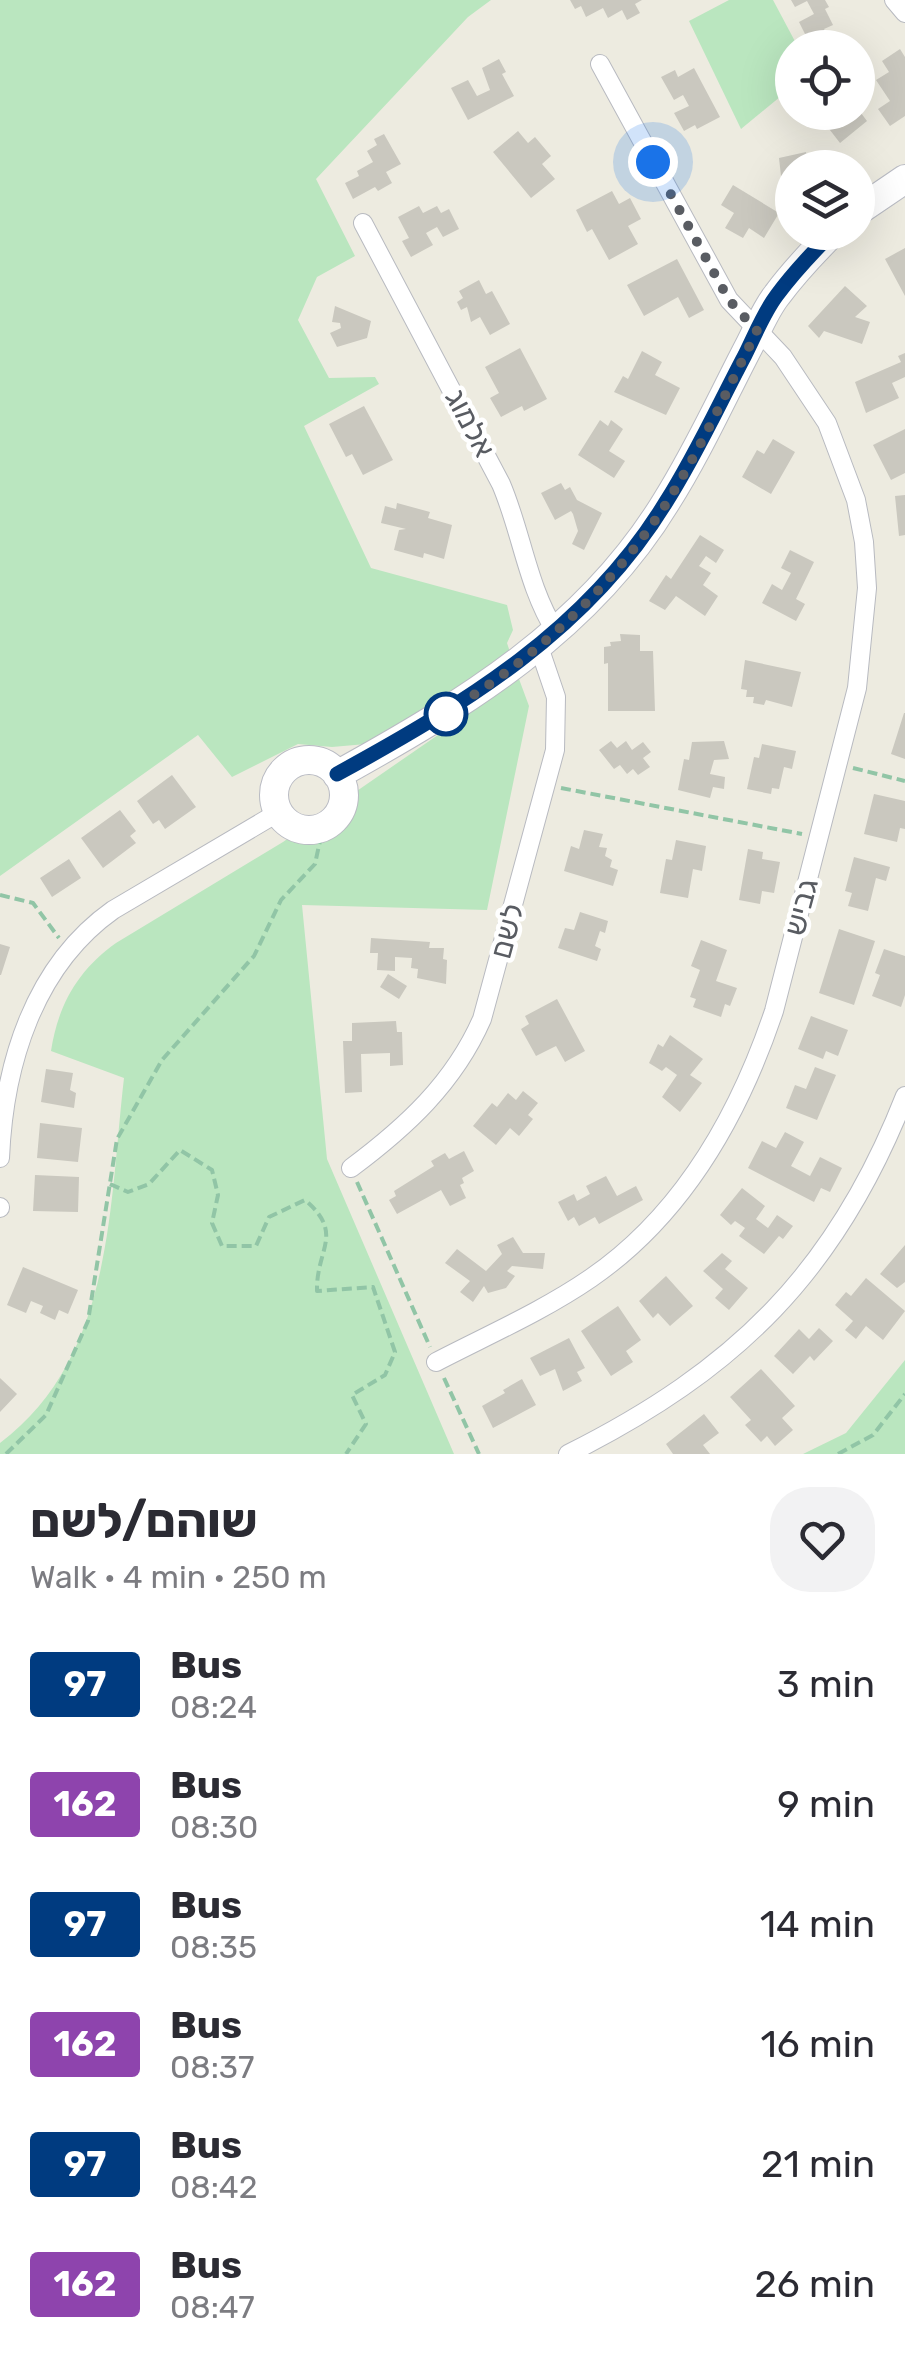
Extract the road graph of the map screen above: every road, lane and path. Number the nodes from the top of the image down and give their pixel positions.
1 (894, 0) edge
2 (905, 14) edge
3 (600, 64) dead end
4 (905, 179) edge
5 (875, 199) edge
6 (363, 223) dead end
7 (817, 250) edge
8 (757, 331) junction
9 (547, 640) junction
10 (839, 764) junction
11 (337, 774) junction
12 (905, 781) edge
13 (546, 785) junction
14 (279, 812) junction
15 (323, 826) junction
16 (819, 838) junction
17 (0, 896) edge
18 (66, 950) junction
19 (905, 1096) edge
20 (0, 1158) edge
21 (350, 1168) joint
22 (110, 1184) junction
23 (436, 1362) junction
24 (905, 1394) edge
25 (6, 1454) edge
26 (346, 1454) edge
27 (479, 1454) edge
28 (568, 1454) edge
29 (838, 1454) edge

1 - 2 street
3 - 8 street, גביש
4 - 5 street
6 - 9 street, אלמוג
7 - 8 street
8 - 9 street
8 - 10 street, גביש
9 - 11 street
9 - 13 street, לשם
10 - 12 path
10 - 16 street, גביש
11 - 14 street
11 - 15 street
13 - 16 path
13 - 21 street, לשם
14 - 15 street
14 - 18 street
15 - 22 path
16 - 23 street, גביש
17 - 18 path
18 - 20 street
19 - 28 street
21 - 23 path
22 - 25 path
22 - 26 path
23 - 27 path
24 - 29 path

